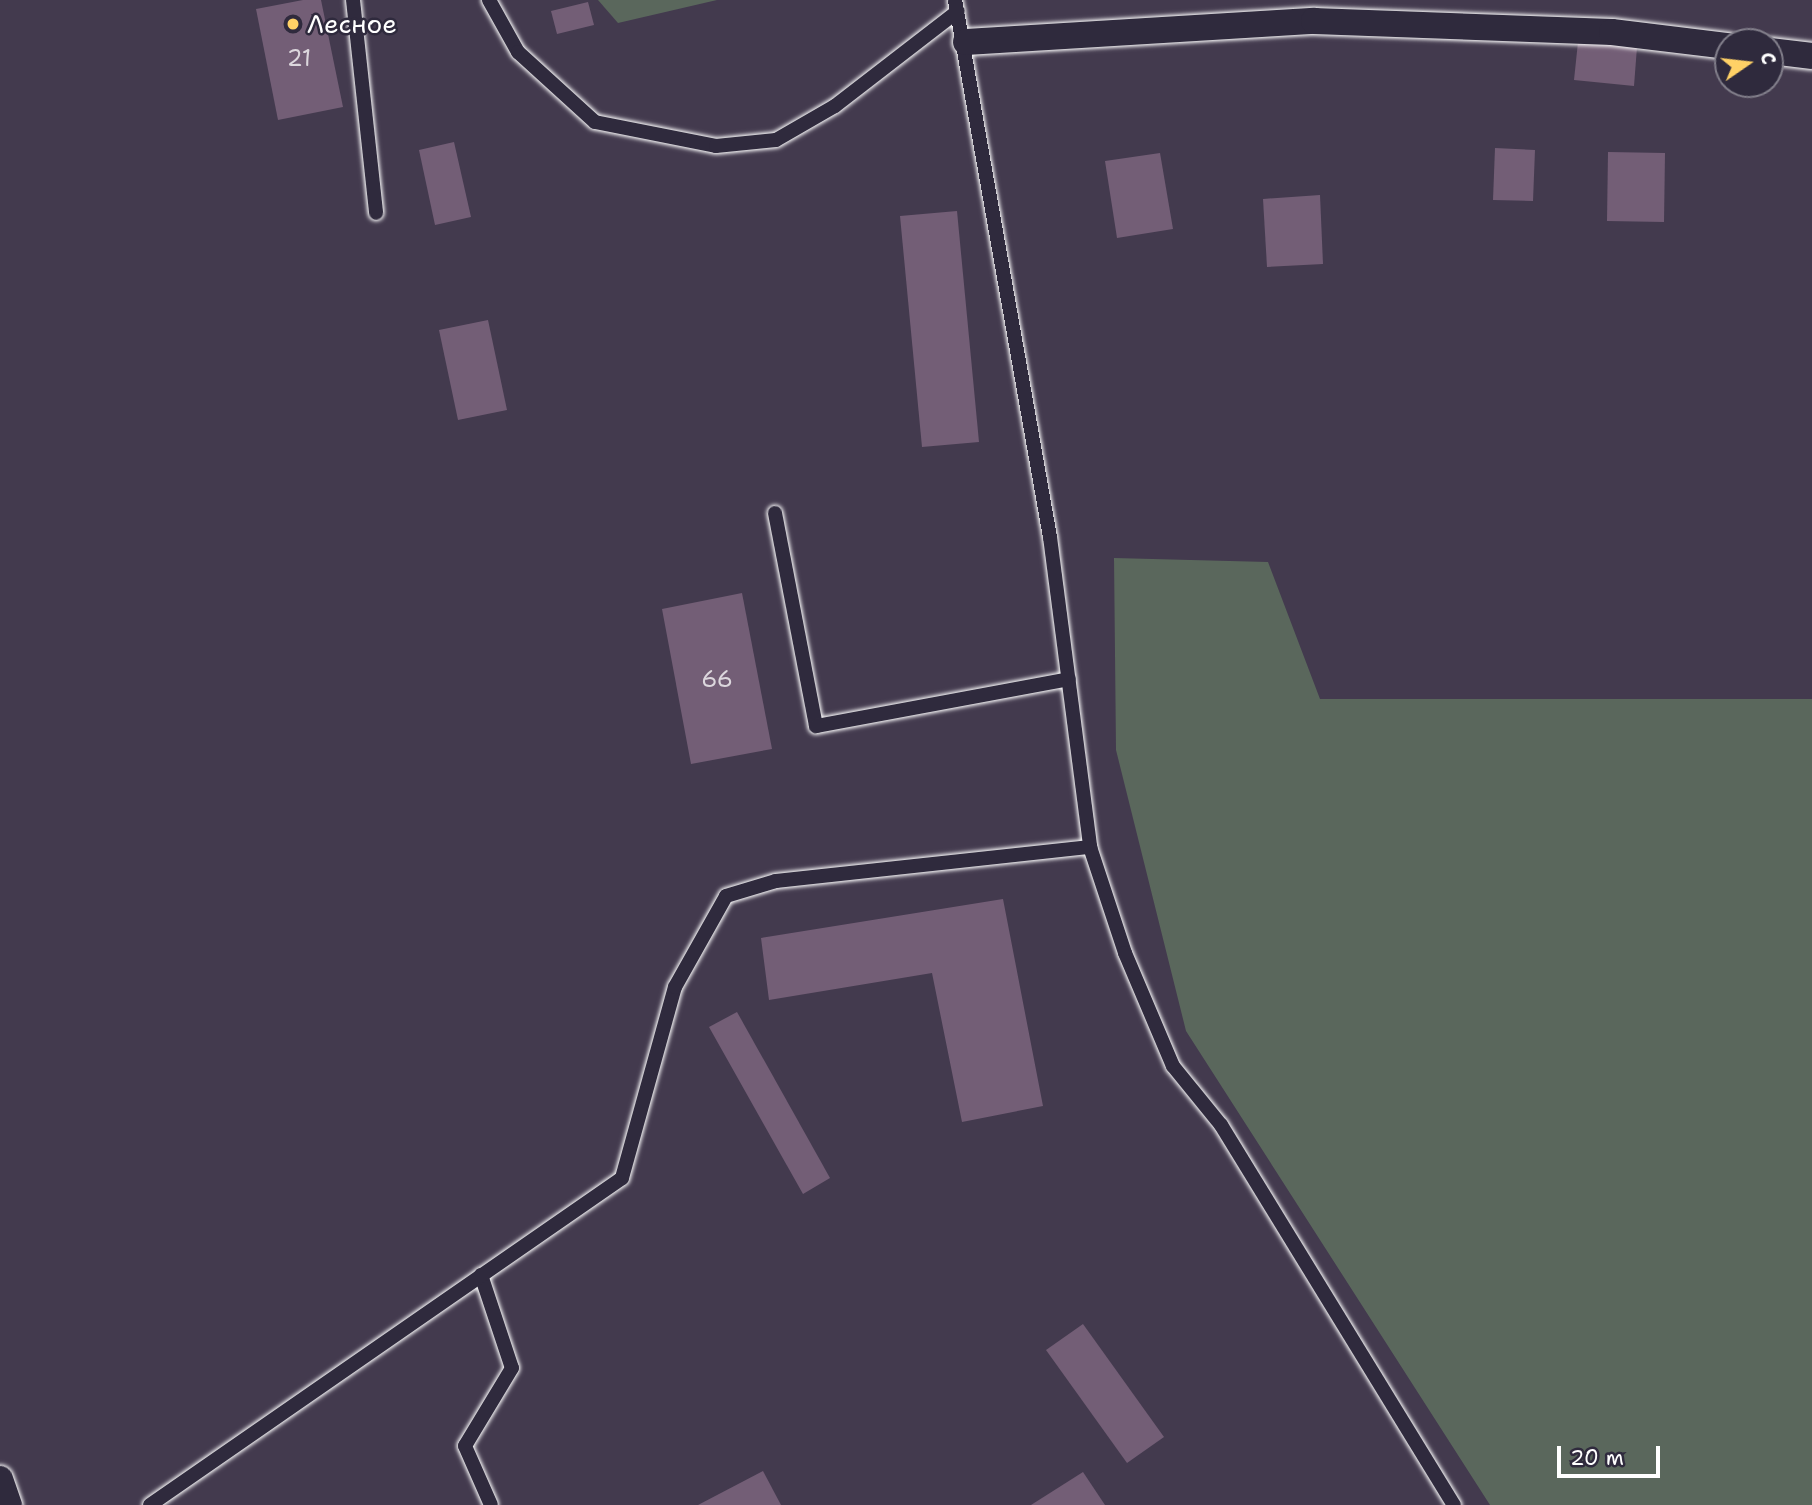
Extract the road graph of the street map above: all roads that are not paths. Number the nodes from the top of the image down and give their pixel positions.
1 (353, 0) edge
2 (489, 0) edge
3 (957, 6) edge
4 (966, 42) junction
5 (1714, 44) edge
6 (1784, 53) edge
7 (1812, 56) edge
8 (376, 213) dead end
9 (775, 513) dead end
10 (1069, 679) junction
11 (1090, 847) junction
12 (481, 1275) junction
13 (0, 1479) edge
14 (9, 1505) edge
15 (150, 1505) edge
16 (491, 1505) edge
17 (1454, 1505) edge

1 - 8 lane
2 - 3 lane
3 - 4 lane
4 - 5 street
4 - 10 lane
6 - 7 street
9 - 10 lane
10 - 11 lane
11 - 12 lane
11 - 17 lane
12 - 15 lane
12 - 16 lane
13 - 14 street

